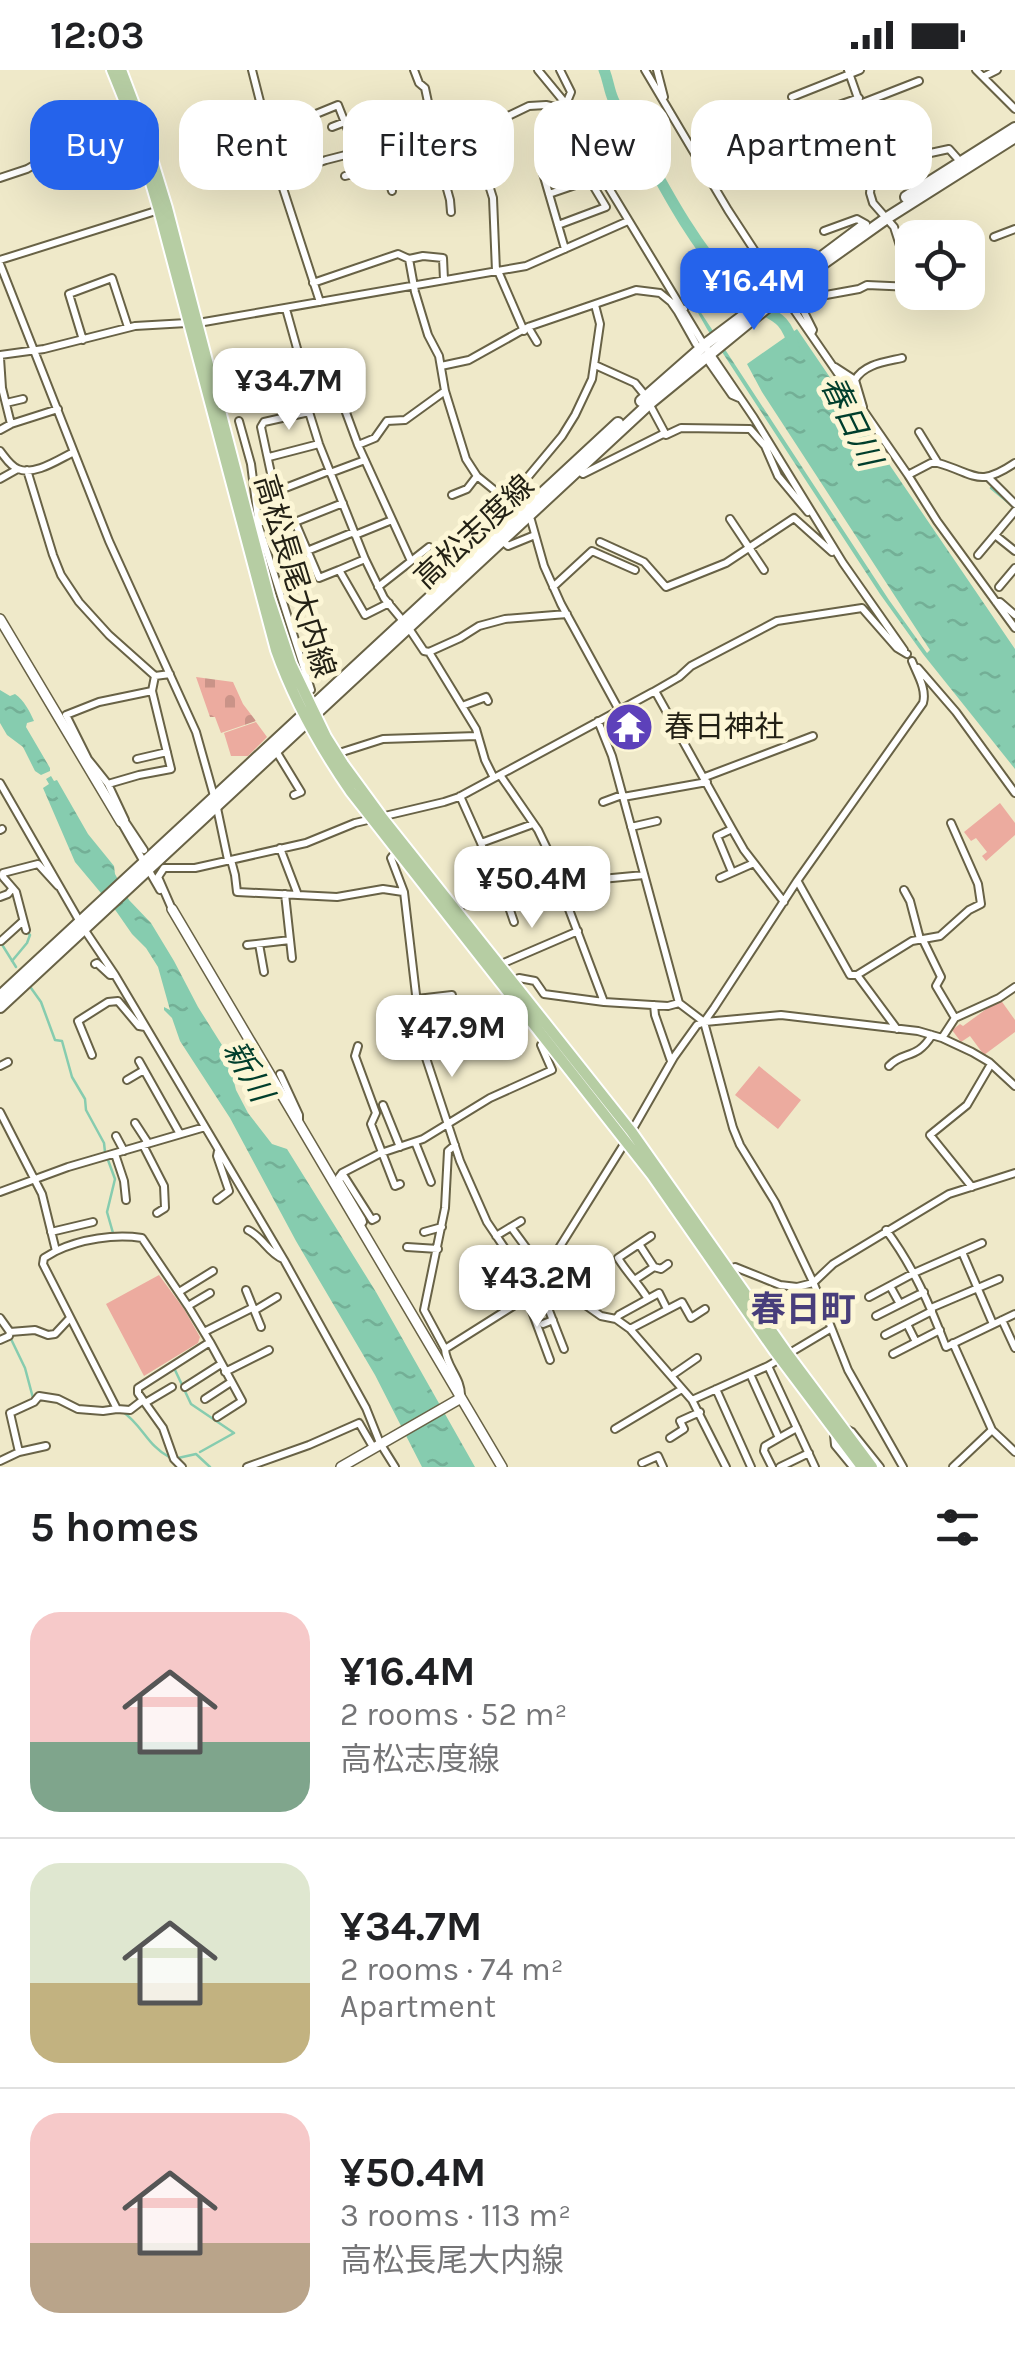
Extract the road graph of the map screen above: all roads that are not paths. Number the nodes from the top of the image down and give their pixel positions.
1 (112, 70) edge
2 (121, 70) edge
3 (252, 70) edge
4 (414, 70) edge
5 (538, 70) edge
6 (560, 70) edge
7 (645, 70) edge
8 (657, 70) edge
9 (860, 70) edge
10 (976, 70) edge
11 (997, 70) edge
12 (848, 72) edge
13 (984, 77) junction
14 (919, 81) dead end
15 (792, 97) dead end
16 (124, 100) edge
17 (260, 100) edge
18 (427, 100) edge
19 (560, 100) edge
20 (567, 100) edge
21 (662, 100) edge
22 (665, 100) edge
23 (859, 100) edge
24 (862, 100) edge
25 (1015, 110) edge
26 (323, 111) edge
27 (671, 115) edge
28 (343, 117) edge
29 (343, 123) edge
30 (332, 128) dead end
31 (1015, 128) edge
32 (1015, 136) edge
33 (932, 153) edge
34 (957, 158) dead end
35 (30, 167) edge
36 (0, 178) edge
37 (153, 190) edge
38 (284, 190) edge
39 (448, 190) edge
40 (490, 190) edge
41 (548, 190) edge
42 (561, 190) edge
43 (596, 190) edge
44 (610, 190) edge
45 (871, 190) edge
46 (549, 194) junction
47 (159, 210) junction
48 (451, 212) dead end
49 (884, 216) junction
50 (628, 221) junction
51 (866, 224) junction
52 (558, 225) junction
53 (895, 229) edge
54 (1015, 229) edge
55 (824, 231) dead end
56 (994, 237) dead end
57 (565, 249) junction
58 (409, 259) junction
59 (0, 262) edge
60 (497, 271) junction
61 (444, 280) junction
62 (313, 283) junction
63 (414, 285) junction
64 (895, 285) edge
65 (779, 292) junction
66 (320, 302) junction
67 (595, 305) junction
68 (286, 308) junction
69 (681, 310) junction
70 (193, 323) junction
71 (128, 327) junction
72 (526, 329) junction
73 (810, 336) junction
74 (84, 340) junction
75 (537, 342) dead end
76 (36, 349) junction
77 (706, 350) junction
78 (0, 357) edge
79 (902, 358) dead end
80 (830, 364) junction
81 (595, 365) junction
82 (441, 366) junction
83 (855, 380) junction
84 (445, 390) junction
85 (23, 399) dead end
86 (647, 401) junction
87 (6, 404) junction
88 (310, 408) junction
89 (58, 409) junction
90 (865, 413) junction
91 (239, 422) dead end
92 (11, 424) junction
93 (0, 430) edge
94 (919, 432) dead end
95 (665, 434) junction
96 (606, 443) junction
97 (318, 444) junction
98 (768, 444) junction
99 (358, 445) junction
100 (0, 451) edge
101 (74, 452) junction
102 (269, 458) junction
103 (616, 458) junction
104 (365, 460) junction
105 (938, 463) junction
106 (1014, 465) edge
107 (17, 469) junction
108 (28, 470) junction
109 (578, 470) junction
110 (330, 472) junction
111 (908, 475) junction
112 (477, 476) junction
113 (988, 477) junction
114 (0, 479) edge
115 (276, 492) junction
116 (452, 495) dead end
117 (343, 502) junction
118 (506, 502) junction
119 (1015, 508) edge
120 (524, 515) junction
121 (392, 520) junction
122 (730, 520) dead end
123 (294, 522) junction
124 (249, 523) junction
125 (280, 523) junction
126 (354, 534) junction
127 (534, 535) junction
128 (995, 535) junction
129 (501, 540) junction
130 (600, 542) dead end
131 (429, 547) dead end
132 (750, 548) junction
133 (307, 551) junction
134 (1015, 551) edge
135 (978, 555) dead end
136 (365, 559) junction
137 (840, 559) junction
138 (411, 561) junction
139 (1015, 568) edge
140 (340, 570) junction
141 (635, 570) dead end
142 (764, 570) dead end
143 (378, 587) junction
144 (554, 587) junction
145 (1000, 587) dead end
146 (995, 602) junction
147 (389, 603) junction
148 (566, 614) junction
149 (1015, 615) edge
150 (0, 619) edge
151 (406, 624) junction
152 (1015, 628) edge
153 (430, 652) junction
154 (909, 657) junction
155 (170, 674) junction
156 (156, 676) junction
157 (311, 690) dead end
158 (152, 691) junction
159 (655, 691) junction
160 (488, 701) dead end
161 (462, 706) junction
162 (619, 710) junction
163 (309, 714) junction
164 (598, 721) junction
165 (477, 736) junction
166 (813, 736) dead end
167 (276, 751) junction
168 (167, 752) junction
169 (336, 754) junction
170 (137, 759) dead end
171 (497, 776) junction
172 (706, 780) junction
173 (0, 783) edge
174 (108, 784) junction
175 (0, 791) edge
176 (1015, 793) edge
177 (294, 795) dead end
178 (460, 796) junction
179 (623, 796) junction
180 (9, 798) junction
181 (216, 802) junction
182 (603, 802) dead end
183 (376, 817) junction
184 (123, 821) junction
185 (658, 821) dead end
186 (951, 823) dead end
187 (533, 824) junction
188 (631, 827) junction
189 (732, 830) junction
190 (481, 843) junction
191 (280, 848) junction
192 (397, 850) junction
193 (551, 857) junction
194 (229, 860) junction
195 (580, 860) dead end
196 (0, 863) edge
197 (754, 863) junction
198 (149, 866) junction
199 (554, 866) junction
200 (732, 872) junction
201 (2, 874) edge
202 (644, 875) junction
203 (720, 878) dead end
204 (798, 881) junction
205 (559, 882) junction
206 (500, 888) junction
207 (12, 889) junction
208 (64, 889) junction
209 (904, 890) dead end
210 (404, 892) junction
211 (285, 894) junction
212 (298, 895) junction
213 (0, 897) edge
214 (784, 902) junction
215 (172, 909) joint
216 (454, 909) junction
217 (514, 922) dead end
218 (85, 923) junction
219 (578, 931) junction
220 (921, 939) junction
221 (290, 940) junction
222 (1, 942) edge
223 (259, 944) junction
224 (247, 945) dead end
225 (292, 958) dead end
226 (95, 964) dead end
227 (499, 965) junction
228 (264, 972) dead end
229 (115, 975) junction
230 (856, 975) junction
231 (512, 982) junction
232 (1015, 987) edge
233 (452, 995) dead end
234 (0, 996) edge
235 (417, 999) junction
236 (604, 1002) junction
237 (679, 1003) junction
238 (654, 1005) junction
239 (0, 1006) edge
240 (956, 1018) junction
241 (704, 1022) junction
242 (451, 1024) dead end
243 (146, 1028) junction
244 (420, 1030) junction
245 (898, 1030) junction
246 (932, 1035) junction
247 (942, 1038) junction
248 (548, 1040) junction
249 (358, 1046) dead end
250 (92, 1055) dead end
251 (564, 1060) junction
252 (139, 1061) dead end
253 (671, 1062) junction
254 (991, 1064) junction
255 (889, 1066) dead end
256 (144, 1070) junction
257 (552, 1070) junction
258 (280, 1074) dead end
259 (127, 1080) dead end
260 (1015, 1086) edge
261 (383, 1105) dead end
262 (0, 1114) edge
263 (135, 1123) dead end
264 (299, 1124) junction
265 (448, 1124) junction
266 (204, 1126) junction
267 (180, 1134) junction
268 (116, 1136) dead end
269 (628, 1136) junction
270 (415, 1142) junction
271 (146, 1144) junction
272 (455, 1146) junction
273 (400, 1147) junction
274 (218, 1150) junction
275 (124, 1151) junction
276 (114, 1154) junction
277 (381, 1154) junction
278 (342, 1172) junction
279 (1015, 1174) edge
280 (36, 1179) junction
281 (431, 1182) dead end
282 (400, 1184) dead end
283 (972, 1187) junction
284 (0, 1192) edge
285 (126, 1200) dead end
286 (217, 1200) dead end
287 (157, 1213) dead end
288 (376, 1218) dead end
289 (94, 1222) dead end
290 (521, 1222) dead end
291 (360, 1226) junction
292 (442, 1227) junction
293 (511, 1227) junction
294 (248, 1230) dead end
295 (886, 1230) junction
296 (51, 1232) junction
297 (424, 1232) dead end
298 (496, 1236) junction
299 (650, 1236) dead end
300 (639, 1244) junction
301 (982, 1244) dead end
302 (407, 1247) dead end
303 (438, 1249) junction
304 (56, 1251) junction
305 (962, 1252) junction
306 (554, 1255) junction
307 (284, 1260) junction
308 (668, 1264) dead end
309 (654, 1267) junction
310 (728, 1270) junction
311 (212, 1271) dead end
312 (544, 1272) junction
313 (914, 1272) junction
314 (636, 1279) junction
315 (1000, 1279) dead end
316 (813, 1282) junction
317 (890, 1286) junction
318 (978, 1288) junction
319 (246, 1290) dead end
320 (179, 1292) junction
321 (604, 1292) dead end
322 (924, 1292) junction
323 (210, 1293) dead end
324 (530, 1295) junction
325 (277, 1297) dead end
326 (869, 1297) dead end
327 (648, 1299) junction
328 (584, 1304) junction
329 (900, 1304) junction
330 (188, 1306) junction
331 (254, 1308) junction
332 (705, 1308) dead end
333 (667, 1309) junction
334 (932, 1310) junction
335 (1015, 1314) edge
336 (876, 1316) dead end
337 (0, 1318) edge
338 (70, 1319) junction
339 (616, 1319) junction
340 (553, 1320) junction
341 (1002, 1320) junction
342 (543, 1324) dead end
343 (907, 1324) junction
344 (993, 1324) junction
345 (261, 1326) dead end
346 (630, 1329) junction
347 (830, 1329) junction
348 (940, 1330) junction
349 (10, 1332) junction
350 (204, 1332) junction
351 (885, 1336) dead end
352 (0, 1340) edge
353 (210, 1342) junction
354 (916, 1342) junction
355 (953, 1343) junction
356 (1015, 1348) edge
357 (564, 1349) dead end
358 (269, 1350) dead end
359 (445, 1350) junction
360 (893, 1354) dead end
361 (783, 1355) junction
362 (697, 1358) dead end
363 (550, 1360) dead end
364 (768, 1366) junction
365 (223, 1368) junction
366 (750, 1374) junction
367 (671, 1376) junction
368 (231, 1382) junction
369 (172, 1387) dead end
370 (185, 1387) dead end
371 (682, 1389) junction
372 (716, 1389) junction
373 (460, 1398) junction
374 (205, 1399) dead end
375 (692, 1400) junction
376 (144, 1401) junction
377 (117, 1409) junction
378 (700, 1412) junction
379 (217, 1417) dead end
380 (836, 1427) junction
381 (797, 1428) junction
382 (615, 1430) dead end
383 (992, 1430) junction
384 (670, 1438) dead end
385 (780, 1438) junction
386 (381, 1443) junction
387 (46, 1446) dead end
388 (19, 1452) junction
389 (1015, 1452) edge
390 (809, 1454) junction
391 (0, 1461) edge
392 (642, 1463) dead end
393 (259, 1465) edge
394 (182, 1467) edge
395 (247, 1467) edge
396 (341, 1467) edge
397 (395, 1467) edge
398 (502, 1467) edge
399 (663, 1467) edge
400 (726, 1467) edge
401 (752, 1467) edge
402 (772, 1467) edge
403 (780, 1467) edge
404 (815, 1467) edge
405 (853, 1467) edge
406 (862, 1467) edge
407 (872, 1467) edge
408 (880, 1467) edge
409 (903, 1467) edge
410 (953, 1467) edge

1 - 16 main road, 高松長尾大内線
2 - 70 main road, 高松長尾大内線
3 - 17 street
4 - 18 street
5 - 19 street
6 - 20 street
7 - 21 street
8 - 22 street
9 - 12 street
10 - 13 street
11 - 13 street
12 - 15 street
12 - 23 street
13 - 25 street
14 - 24 street
26 - 28 street
27 - 65 street
29 - 30 street
31 - 49 main road, 高松志度線
32 - 49 main road, 高松志度線
33 - 34 street
35 - 36 street
37 - 47 main road, 高松長尾大内線
38 - 62 street
39 - 48 street
40 - 60 street
41 - 46 street
42 - 46 street
43 - 52 street
44 - 50 street
45 - 49 street
46 - 52 street
47 - 59 street
47 - 70 main road, 高松長尾大内線
49 - 51 main road, 高松志度線
49 - 53 street
49 - 65 main road, 高松志度線
50 - 57 street
50 - 69 street
51 - 55 street
51 - 65 main road, 高松志度線
52 - 57 street
54 - 56 street
57 - 60 street
58 - 61 street
58 - 62 street
58 - 63 street
59 - 76 street
60 - 61 street
60 - 72 street
61 - 63 street
62 - 66 street
63 - 66 street
63 - 82 street
64 - 73 street
65 - 73 street
65 - 77 main road, 高松志度線
66 - 68 street
67 - 69 street
67 - 72 street
67 - 81 street
68 - 70 street
68 - 88 street
69 - 77 street
70 - 71 street
70 - 124 main road, 高松長尾大内線
71 - 74 street
71 - 74 street
72 - 75 street
72 - 82 street
73 - 80 street
74 - 76 street
76 - 78 street
76 - 89 street
77 - 86 main road, 高松志度線
77 - 98 street
78 - 87 street
79 - 83 street
80 - 83 street
80 - 90 street
81 - 86 street
81 - 118 street
82 - 84 street
83 - 90 street
84 - 99 street
84 - 112 street
85 - 87 street
86 - 95 street
86 - 96 main road, 高松志度線
86 - 120 main road, 高松志度線
87 - 92 street
88 - 97 street
88 - 99 street
88 - 102 street
89 - 92 street
89 - 101 street
90 - 111 street
91 - 124 street
92 - 93 street
94 - 105 street
95 - 98 street
95 - 103 street
96 - 103 street
96 - 109 main road, 高松志度線
97 - 102 street
97 - 110 street
98 - 137 street
99 - 104 street
100 - 107 street
101 - 108 street
101 - 155 street
102 - 115 street
103 - 109 street
104 - 110 street
104 - 121 street
105 - 111 street
105 - 113 street
106 - 113 street
107 - 108 street
107 - 114 street
108 - 156 street
109 - 120 main road, 高松志度線
110 - 115 street
110 - 117 street
111 - 146 street
112 - 116 street
112 - 118 street
113 - 119 street
115 - 125 street
117 - 123 street
117 - 126 street
118 - 120 street
119 - 128 street
120 - 127 street
120 - 129 main road, 高松志度線
120 - 151 main road, 高松志度線
121 - 126 street
121 - 138 street
122 - 132 street
123 - 125 street
123 - 133 street
124 - 125 street
124 - 157 street
124 - 163 main road, 高松長尾大内線
126 - 133 street
126 - 136 street
127 - 129 street
127 - 144 street
128 - 134 street
128 - 135 street
129 - 151 main road, 高松志度線
130 - 132 street
131 - 138 street
132 - 137 street
132 - 142 street
133 - 140 street
136 - 140 street
136 - 143 street
137 - 154 street
138 - 143 street
139 - 145 street
140 - 147 street
141 - 144 street
143 - 147 street
144 - 148 street
146 - 149 street
146 - 152 street
147 - 151 street
148 - 153 street
148 - 162 street
150 - 184 street
151 - 153 street
151 - 163 main road, 高松志度線
153 - 161 street
154 - 159 street
154 - 176 street
154 - 204 street
155 - 156 street
155 - 181 street
156 - 158 street
158 - 168 street
158 - 174 street
159 - 162 street
159 - 172 street
160 - 161 street
161 - 165 street
162 - 164 street
163 - 167 main road, 高松志度線
163 - 169 main road, 高松長尾大内線
163 - 181 main road, 高松志度線
163 - 183 main road, 高松長尾大内線
164 - 171 street
164 - 179 street
165 - 169 street
165 - 171 street
166 - 172 street
167 - 177 street
167 - 181 main road, 高松志度線
168 - 170 street
168 - 174 street
169 - 183 main road, 高松長尾大内線
171 - 178 street
171 - 187 street
172 - 179 street
172 - 189 street
173 - 180 street
174 - 184 street
175 - 180 street
178 - 183 street
178 - 190 street
179 - 182 street
179 - 188 street
180 - 208 street
181 - 194 street
181 - 198 main road, 高松志度線
183 - 191 street
183 - 192 main road, 高松長尾大内線
183 - 216 main road, 高松長尾大内線
184 - 198 street
184 - 198 street
185 - 188 street
186 - 220 street
187 - 190 street
187 - 193 street
188 - 202 street
189 - 197 street
189 - 200 street
190 - 206 street
191 - 194 street
191 - 212 street
192 - 210 street
192 - 248 main road, 高松長尾大内線
193 - 199 street
193 - 206 street
194 - 198 street
194 - 211 street
195 - 199 street
196 - 201 street
197 - 200 street
197 - 214 street
198 - 215 street
198 - 218 main road, 高松志度線
199 - 205 street
200 - 203 street
201 - 207 street
201 - 208 street
202 - 205 street
202 - 237 street
204 - 214 street
204 - 230 street
205 - 219 street
206 - 216 street
206 - 217 street
207 - 213 street
207 - 222 street
208 - 218 street
209 - 220 street
210 - 212 street
210 - 235 street
211 - 212 street
211 - 221 street
214 - 241 street
215 - 264 street
216 - 227 main road, 高松長尾大内線
218 - 229 street
218 - 234 main road, 高松志度線
218 - 239 main road, 高松志度線
219 - 227 street
219 - 236 street
220 - 230 street
220 - 240 street
221 - 223 street
221 - 225 street
223 - 224 street
223 - 228 street
226 - 229 street
227 - 231 main road, 高松長尾大内線
229 - 243 street
230 - 245 street
231 - 236 street
231 - 269 main road, 高松長尾大内線
232 - 240 street
233 - 235 street
235 - 244 street
236 - 238 street
237 - 238 street
237 - 241 street
238 - 253 street
240 - 247 street
241 - 245 street
241 - 253 street
241 - 316 street
242 - 244 street
243 - 250 street
243 - 266 street
244 - 265 street
245 - 246 street
246 - 247 street
246 - 255 street
247 - 254 street
248 - 251 main road, 高松長尾大内線
248 - 257 street
249 - 277 street
251 - 257 street
251 - 269 main road, 高松長尾大内線
252 - 256 street
253 - 269 street
254 - 260 street
254 - 283 street
256 - 259 street
256 - 267 street
257 - 265 street
258 - 264 street
261 - 273 street
262 - 280 street
263 - 271 street
264 - 291 street
265 - 270 street
265 - 272 street
266 - 267 street
266 - 274 street
267 - 271 street
268 - 275 street
269 - 306 street
269 - 310 main road, 高松長尾大内線
269 - 361 main road, 高松長尾大内線
270 - 273 street
270 - 281 street
271 - 275 street
271 - 287 street
272 - 292 street
272 - 298 street
273 - 277 street
274 - 286 street
274 - 307 street
275 - 276 street
276 - 280 street
276 - 285 street
277 - 278 street
277 - 282 street
278 - 288 street
278 - 291 street
279 - 283 street
280 - 284 street
280 - 296 street
283 - 295 street
289 - 296 street
290 - 293 street
291 - 373 street
292 - 297 street
292 - 303 street
293 - 298 street
293 - 312 street
294 - 307 street
295 - 313 street
295 - 316 street
296 - 304 street
298 - 324 street
299 - 300 street
300 - 309 street
300 - 314 street
301 - 305 street
302 - 303 street
303 - 359 street
304 - 320 street
304 - 338 street
305 - 313 street
305 - 318 street
306 - 312 street
306 - 328 street
307 - 386 street
308 - 309 street
309 - 314 street
310 - 316 street
310 - 361 main road, 高松長尾大内線
311 - 320 street
312 - 324 street
313 - 317 street
313 - 322 street
314 - 327 street
315 - 318 street
316 - 347 street
317 - 326 street
317 - 329 street
318 - 334 street
318 - 344 street
319 - 331 street
320 - 330 street
321 - 328 street
322 - 329 street
322 - 334 street
323 - 330 street
324 - 340 street
324 - 359 street
324 - 363 street
325 - 331 street
327 - 333 street
327 - 339 street
328 - 339 street
329 - 336 street
330 - 350 street
331 - 345 street
331 - 350 street
332 - 333 street
333 - 346 street
334 - 343 street
334 - 348 street
335 - 341 street
337 - 349 street
338 - 349 street
338 - 377 street
339 - 346 street
340 - 342 street
340 - 357 street
341 - 344 street
341 - 356 street
343 - 351 street
343 - 354 street
344 - 355 street
346 - 367 street
347 - 361 street
347 - 409 street
348 - 354 street
348 - 355 street
349 - 352 street
350 - 353 street
353 - 365 street
353 - 376 street
354 - 360 street
355 - 383 street
358 - 365 street
359 - 373 street
361 - 364 street
361 - 380 main road, 高松長尾大内線
362 - 367 street
364 - 366 street
364 - 381 street
365 - 368 street
365 - 370 street
366 - 372 street
366 - 385 street
367 - 371 street
368 - 374 street
368 - 379 street
369 - 376 street
371 - 375 street
371 - 382 street
372 - 375 street
372 - 401 street
373 - 386 street
373 - 398 street
375 - 378 street
376 - 377 street
376 - 394 street
377 - 388 street
378 - 384 street
378 - 400 street
380 - 405 street
380 - 406 main road, 高松長尾大内線
380 - 407 main road, 高松長尾大内線
380 - 408 street
381 - 385 street
381 - 390 street
383 - 389 street
383 - 410 street
385 - 402 street
386 - 393 street
386 - 396 street
386 - 397 street
387 - 388 street
388 - 391 street
390 - 403 street
390 - 404 street
392 - 399 street
393 - 395 street

